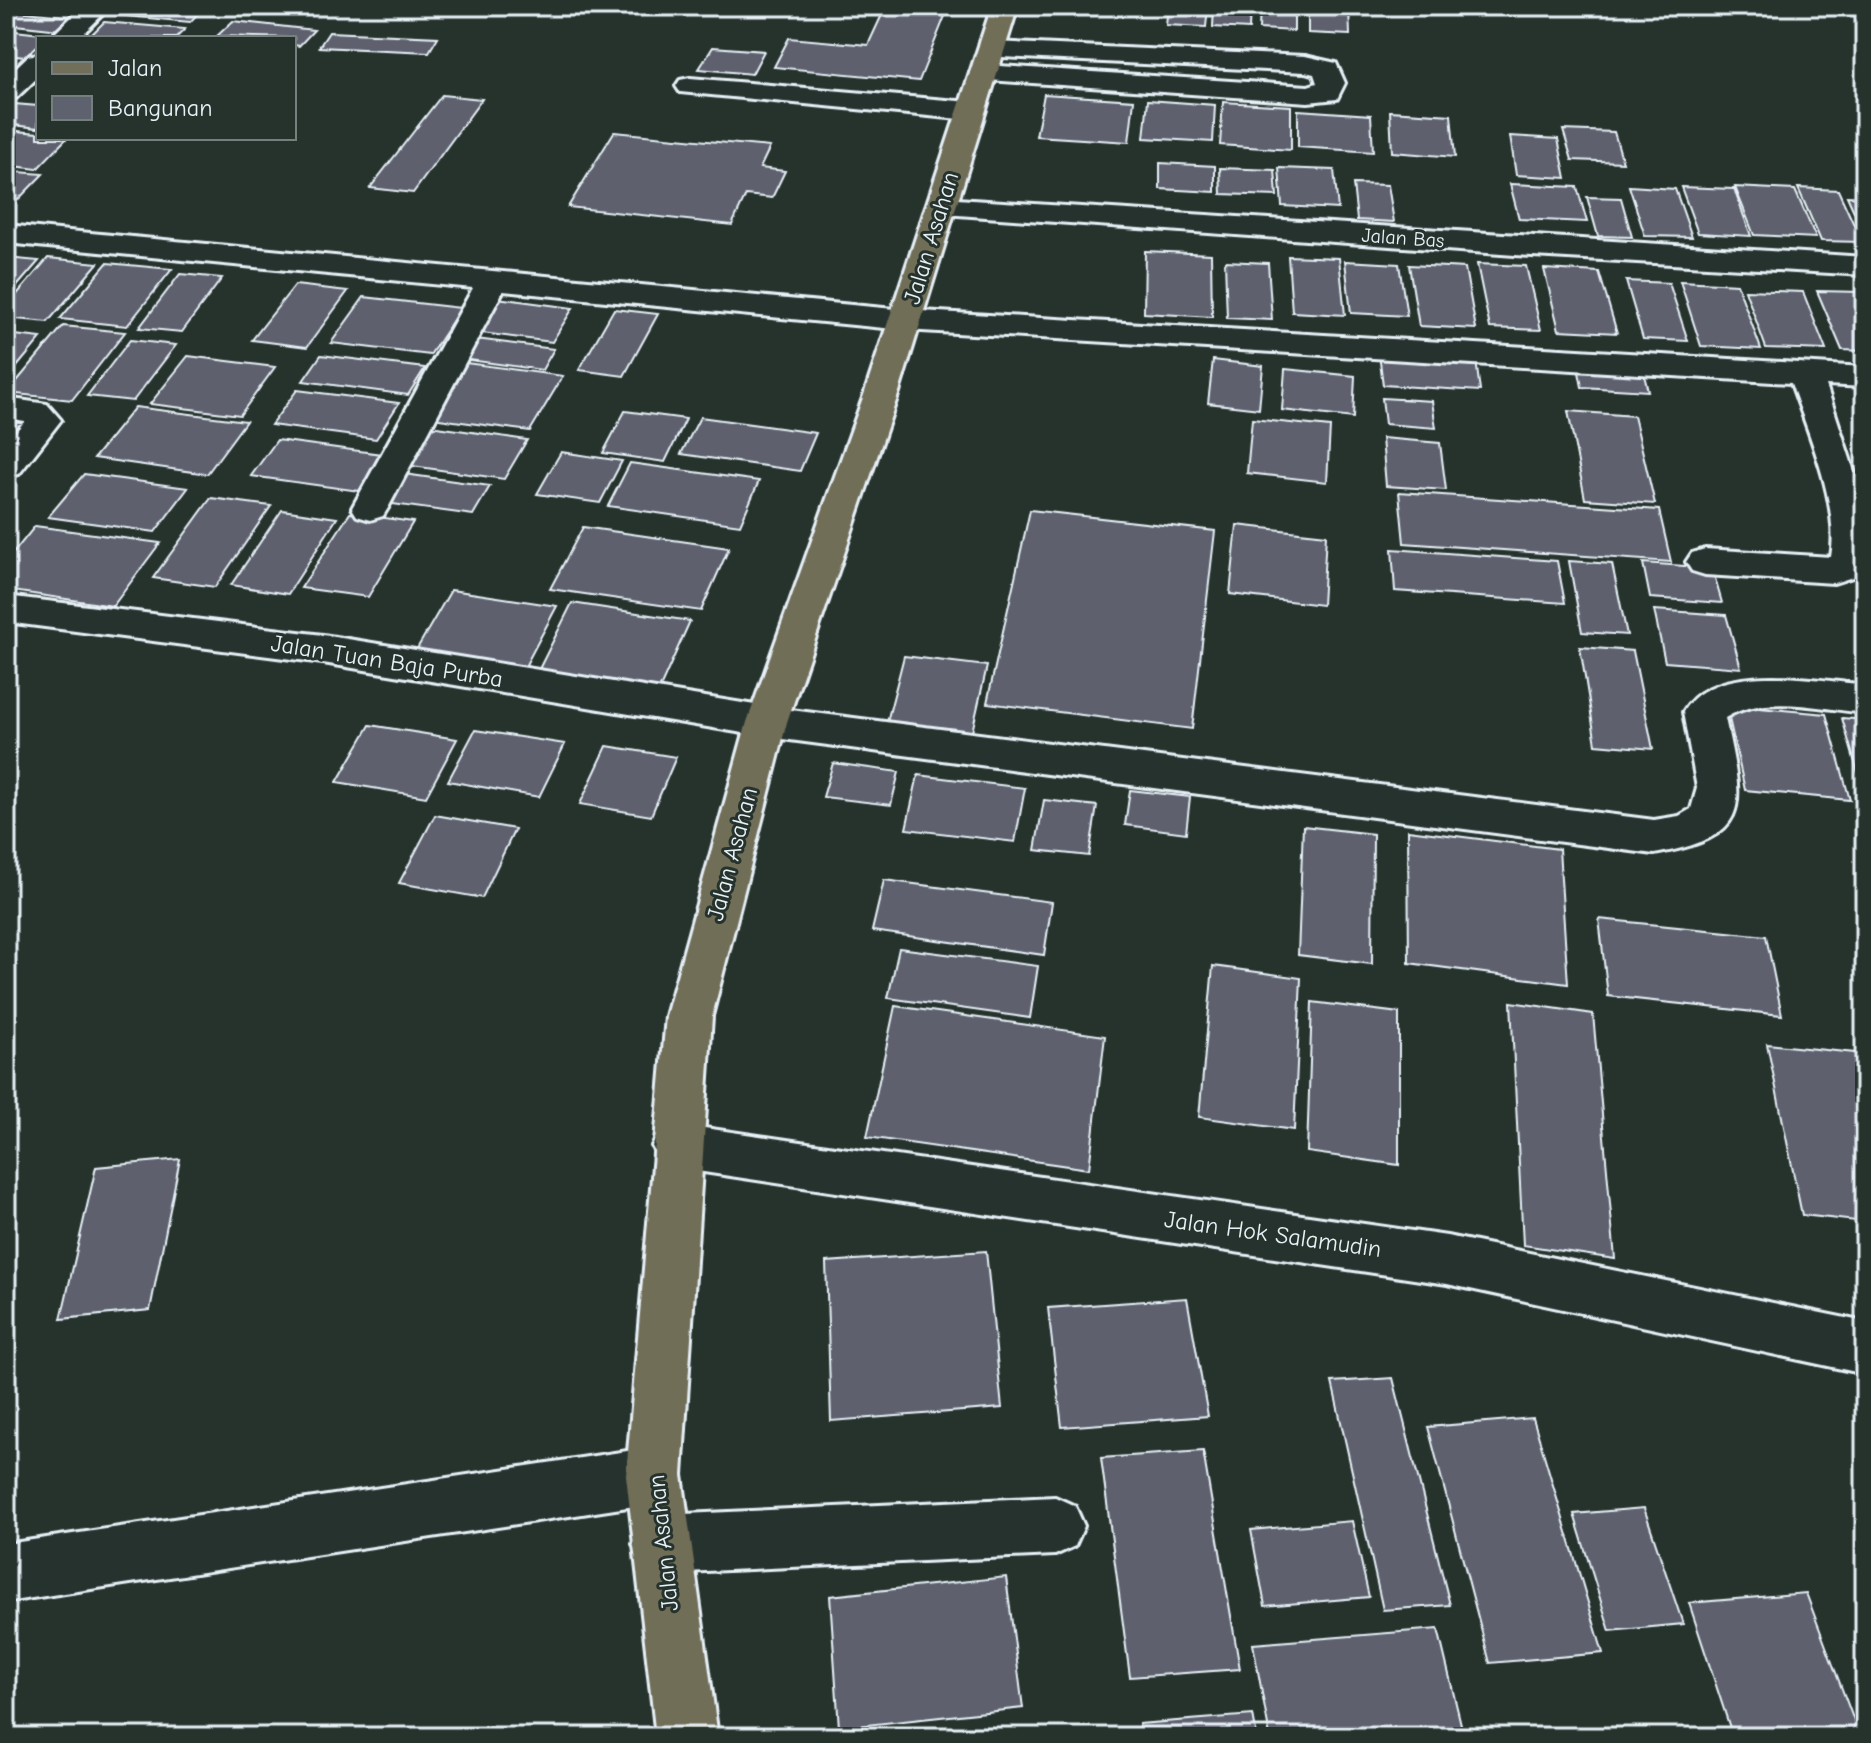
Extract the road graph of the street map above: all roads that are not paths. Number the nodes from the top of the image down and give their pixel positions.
1 (98, 6) edge
2 (1005, 6) edge
3 (65, 36) edge
4 (36, 64) edge
5 (1121, 69) junction
6 (982, 78) junction
7 (690, 86) dead end
8 (6, 92) edge
9 (941, 207) junction
10 (6, 234) edge
11 (1865, 266) edge
12 (493, 280) junction
13 (905, 320) junction
14 (1805, 373) junction
15 (1865, 377) edge
16 (6, 408) edge
17 (6, 466) edge
18 (370, 508) dead end
19 (1705, 562) dead end
20 (6, 609) edge
21 (1865, 699) edge
22 (767, 722) junction
23 (677, 1146) junction
24 (1865, 1348) edge
25 (654, 1475) junction
26 (1055, 1526) dead end
27 (662, 1544) junction
28 (6, 1573) edge
29 (687, 1737) edge

1 - 3 street
2 - 6 main road, Jalan Asahan
4 - 8 street
5 - 5 street
5 - 6 street
6 - 7 street
6 - 9 main road, Jalan Asahan
9 - 11 street, Jalan Bas
9 - 13 main road, Jalan Asahan
10 - 12 street
12 - 13 street
12 - 18 street
13 - 14 street
13 - 22 main road, Jalan Asahan
14 - 15 street
14 - 19 street
16 - 17 street
20 - 22 street, Jalan Tuan Baja Purba
21 - 22 street, Jalan Tuan Baja Purba
22 - 23 main road, Jalan Asahan
23 - 24 street, Jalan Hok Salamudin
23 - 25 main road, Jalan Asahan
25 - 27 main road, Jalan Asahan
25 - 28 street
26 - 27 street
27 - 29 main road, Jalan Asahan

